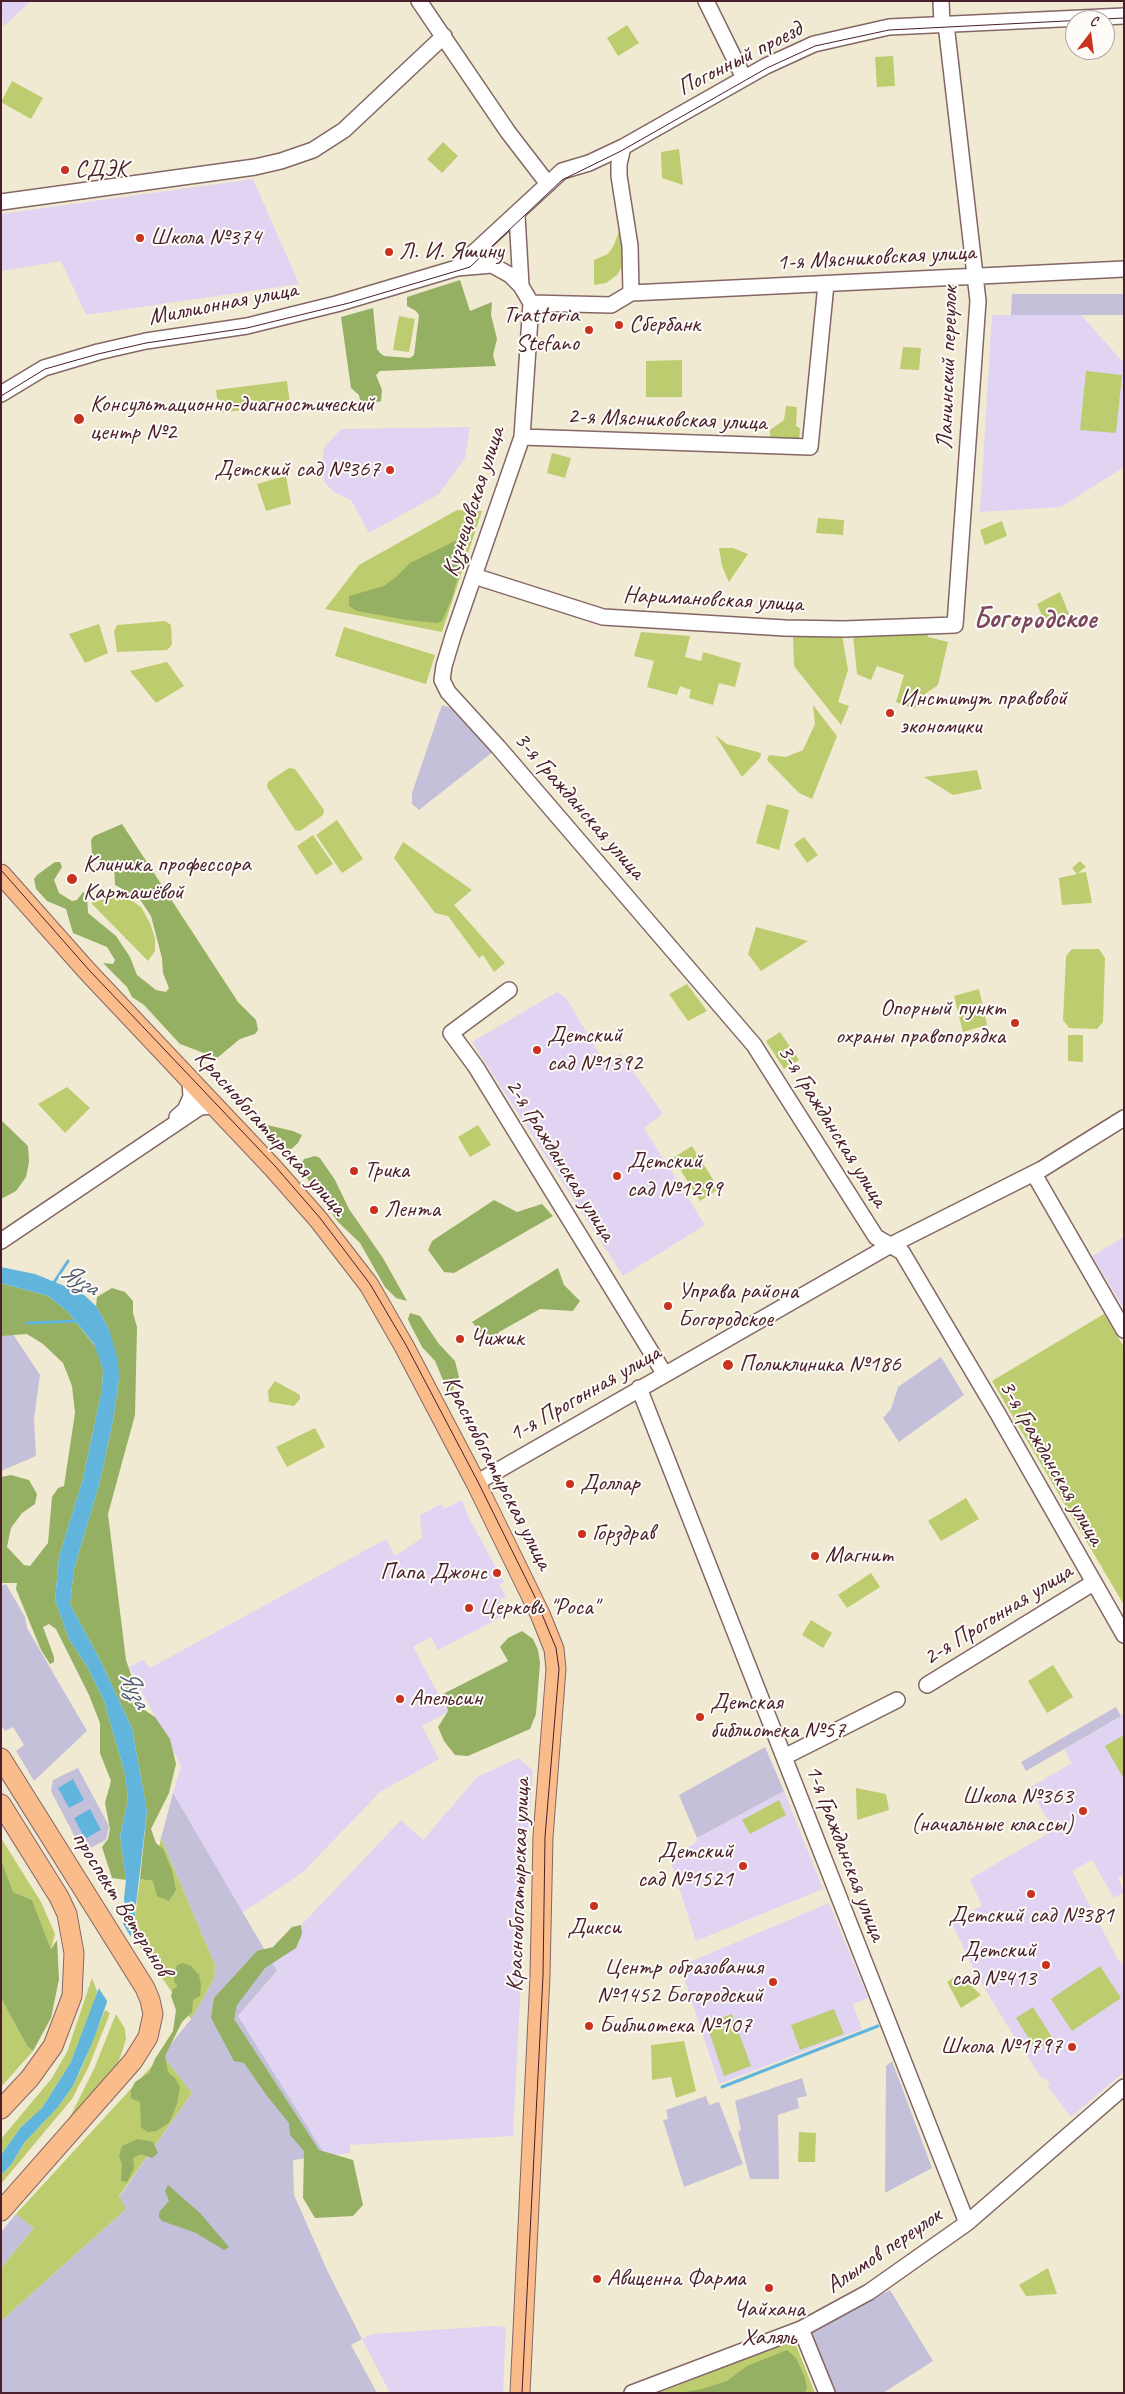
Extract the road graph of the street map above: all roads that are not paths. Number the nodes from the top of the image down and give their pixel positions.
1 (419, 1) edge
2 (706, 1) edge
3 (941, 1) edge
4 (1124, 16) edge
5 (944, 24) junction
6 (444, 36) junction
7 (744, 78) junction
8 (622, 147) junction
9 (583, 164) junction
10 (619, 176) junction
11 (548, 184) junction
12 (1, 202) edge
13 (517, 215) junction
14 (457, 268) junction
15 (1124, 268) edge
16 (974, 276) junction
17 (826, 284) junction
18 (521, 286) junction
19 (631, 293) junction
20 (530, 303) junction
21 (1, 394) edge
22 (522, 437) junction
23 (474, 576) junction
24 (956, 625) joint
25 (442, 680) joint
26 (1, 874) edge
27 (509, 990) dead end
28 (190, 1081) junction
29 (214, 1106) junction
30 (1124, 1118) edge
31 (163, 1132) junction
32 (1034, 1174) junction
33 (3, 1240) edge
34 (889, 1246) junction
35 (1124, 1330) edge
36 (664, 1373) junction
37 (639, 1388) junction
38 (476, 1483) junction
39 (1093, 1583) junction
40 (1124, 1636) edge
41 (927, 1685) dead end
42 (897, 1700) dead end
43 (784, 1757) junction
44 (1, 1758) edge
45 (1, 1804) edge
46 (1124, 2087) edge
47 (1, 2109) edge
48 (1, 2211) edge
49 (966, 2223) junction
50 (801, 2329) junction
51 (520, 2393) edge
52 (632, 2393) edge
53 (827, 2393) edge

1 - 6 street
2 - 7 street
3 - 5 street, Ланинский переулок
4 - 5 street, Погонный проезд
5 - 7 street, Погонный проезд
5 - 16 street, Ланинский переулок
6 - 11 street
6 - 12 street
7 - 8 street, Погонный проезд
8 - 9 street, Погонный проезд
8 - 10 street
9 - 10 street
9 - 11 street, Миллионная улица
10 - 19 street
11 - 13 street, Миллионная улица
13 - 14 street, Миллионная улица
13 - 18 street
14 - 18 street, Миллионная улица
14 - 21 street, Миллионная улица
15 - 16 street, 1-я Мясниковская улица
16 - 17 street, 1-я Мясниковская улица
16 - 24 street, Ланинский переулок
17 - 19 street, 1-я Мясниковская улица
17 - 22 street, 2-я Мясниковская улица
18 - 20 street, Миллионная улица
19 - 20 street
20 - 22 street, Кузнецовская улица
22 - 23 street, Кузнецовская улица
23 - 24 street, Наримановская улица
23 - 25 street, Кузнецовская улица
25 - 34 street, 3-я Гражданская улица
26 - 28 main road, Краснобогатырская улица
27 - 36 street, 2-я Гражданская улица
28 - 29 main road, Краснобогатырская улица
28 - 31 street
29 - 31 street
29 - 38 main road, Краснобогатырская улица
30 - 32 street, 1-я Прогонная улица
31 - 33 street
32 - 34 street, 1-я Прогонная улица
32 - 35 street
34 - 36 street, 1-я Прогонная улица
34 - 39 street, 3-я Гражданская улица
36 - 37 street, 1-я Прогонная улица
37 - 38 street, 1-я Прогонная улица
37 - 43 street, 1-я Гражданская улица
38 - 51 main road, Краснобогатырская улица
39 - 40 street, 3-я Гражданская улица
39 - 41 street, 2-я Прогонная улица
42 - 43 street
43 - 49 street, 1-я Гражданская улица
44 - 48 main road, проспект Ветеранов
45 - 47 main road, проспект Ветеранов
46 - 49 street, Алымов переулок
49 - 50 street, Алымов переулок
50 - 52 street, Алымов переулок
50 - 53 street

